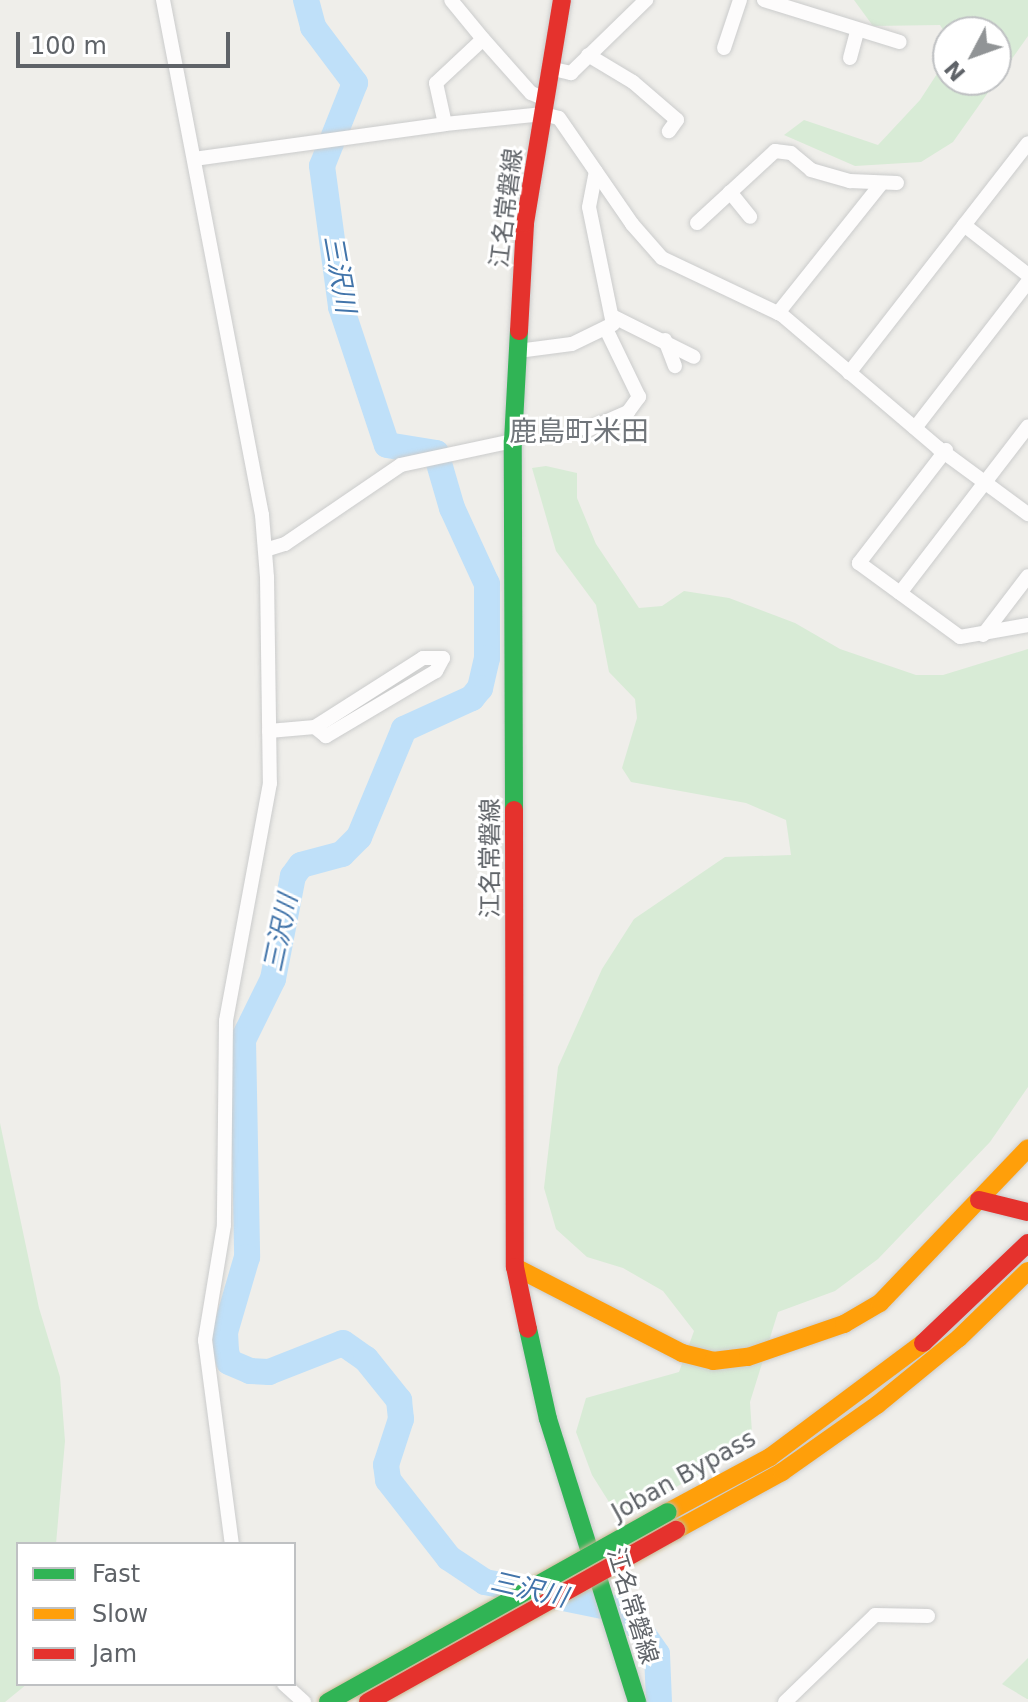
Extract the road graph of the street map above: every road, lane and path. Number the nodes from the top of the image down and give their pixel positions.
1 (163, 0) edge
2 (451, 0) edge
3 (562, 0) edge
4 (646, 0) edge
5 (740, 0) edge
6 (764, 0) edge
7 (857, 32) junction
8 (483, 39) junction
9 (900, 42) dead end
10 (724, 48) dead end
11 (588, 55) junction
12 (850, 58) dead end
13 (549, 68) junction
14 (544, 107) junction
15 (445, 124) junction
16 (669, 131) dead end
17 (1028, 143) edge
18 (194, 159) junction
19 (596, 172) junction
20 (897, 183) dead end
21 (881, 184) junction
22 (730, 192) junction
23 (750, 217) dead end
24 (697, 223) dead end
25 (964, 225) junction
26 (1028, 275) edge
27 (1028, 282) edge
28 (778, 313) junction
29 (610, 323) junction
30 (665, 340) junction
31 (518, 351) junction
32 (694, 357) dead end
33 (675, 366) dead end
34 (849, 373) junction
35 (1028, 426) edge
36 (915, 428) junction
37 (587, 430) dead end
38 (513, 441) junction
39 (946, 450) junction
40 (986, 481) junction
41 (1028, 514) edge
42 (265, 550) junction
43 (1028, 576) edge
44 (900, 593) junction
45 (1028, 625) edge
46 (983, 635) junction
47 (315, 727) junction
48 (269, 731) junction
49 (1028, 1148) edge
50 (979, 1200) junction
51 (1027, 1212) edge
52 (1028, 1243) edge
53 (515, 1267) junction
54 (1028, 1271) edge
55 (672, 1521) junction
56 (232, 1542) edge
57 (928, 1616) dead end
58 (286, 1686) edge
59 (304, 1702) edge
60 (328, 1702) edge
61 (368, 1702) edge
62 (637, 1702) edge
63 (785, 1702) edge

1 - 18 street
2 - 8 street
3 - 13 main road, 江名常磐線
4 - 11 street
5 - 10 street
6 - 7 street
7 - 9 street
7 - 12 street
8 - 14 street
8 - 15 street
11 - 13 street
11 - 16 street
13 - 14 main road, 江名常磐線
14 - 15 street
14 - 19 street
14 - 31 main road, 江名常磐線
15 - 18 street
17 - 25 street
18 - 42 street
19 - 28 street
19 - 29 street
20 - 21 street
21 - 22 street
21 - 28 street
22 - 23 street
22 - 24 street
25 - 26 street
25 - 34 street
27 - 36 street
28 - 34 street
29 - 30 street
29 - 31 street
29 - 37 street
30 - 32 street
30 - 33 street
31 - 38 main road, 江名常磐線
34 - 36 street
35 - 40 street
36 - 39 street
38 - 42 street
38 - 53 main road, 江名常磐線
39 - 40 street
39 - 44 street
40 - 41 street
40 - 44 street
42 - 48 street
43 - 46 street
44 - 46 street
45 - 46 street
47 - 47 street
47 - 48 street
48 - 56 street
49 - 50 main road
50 - 51 main road
50 - 53 main road
52 - 55 main road, Joban Bypass
53 - 62 main road, 江名常磐線
54 - 55 main road, Joban Bypass
55 - 60 main road, Joban Bypass, bridge
55 - 61 main road, Joban Bypass, bridge
57 - 63 street
58 - 59 street

